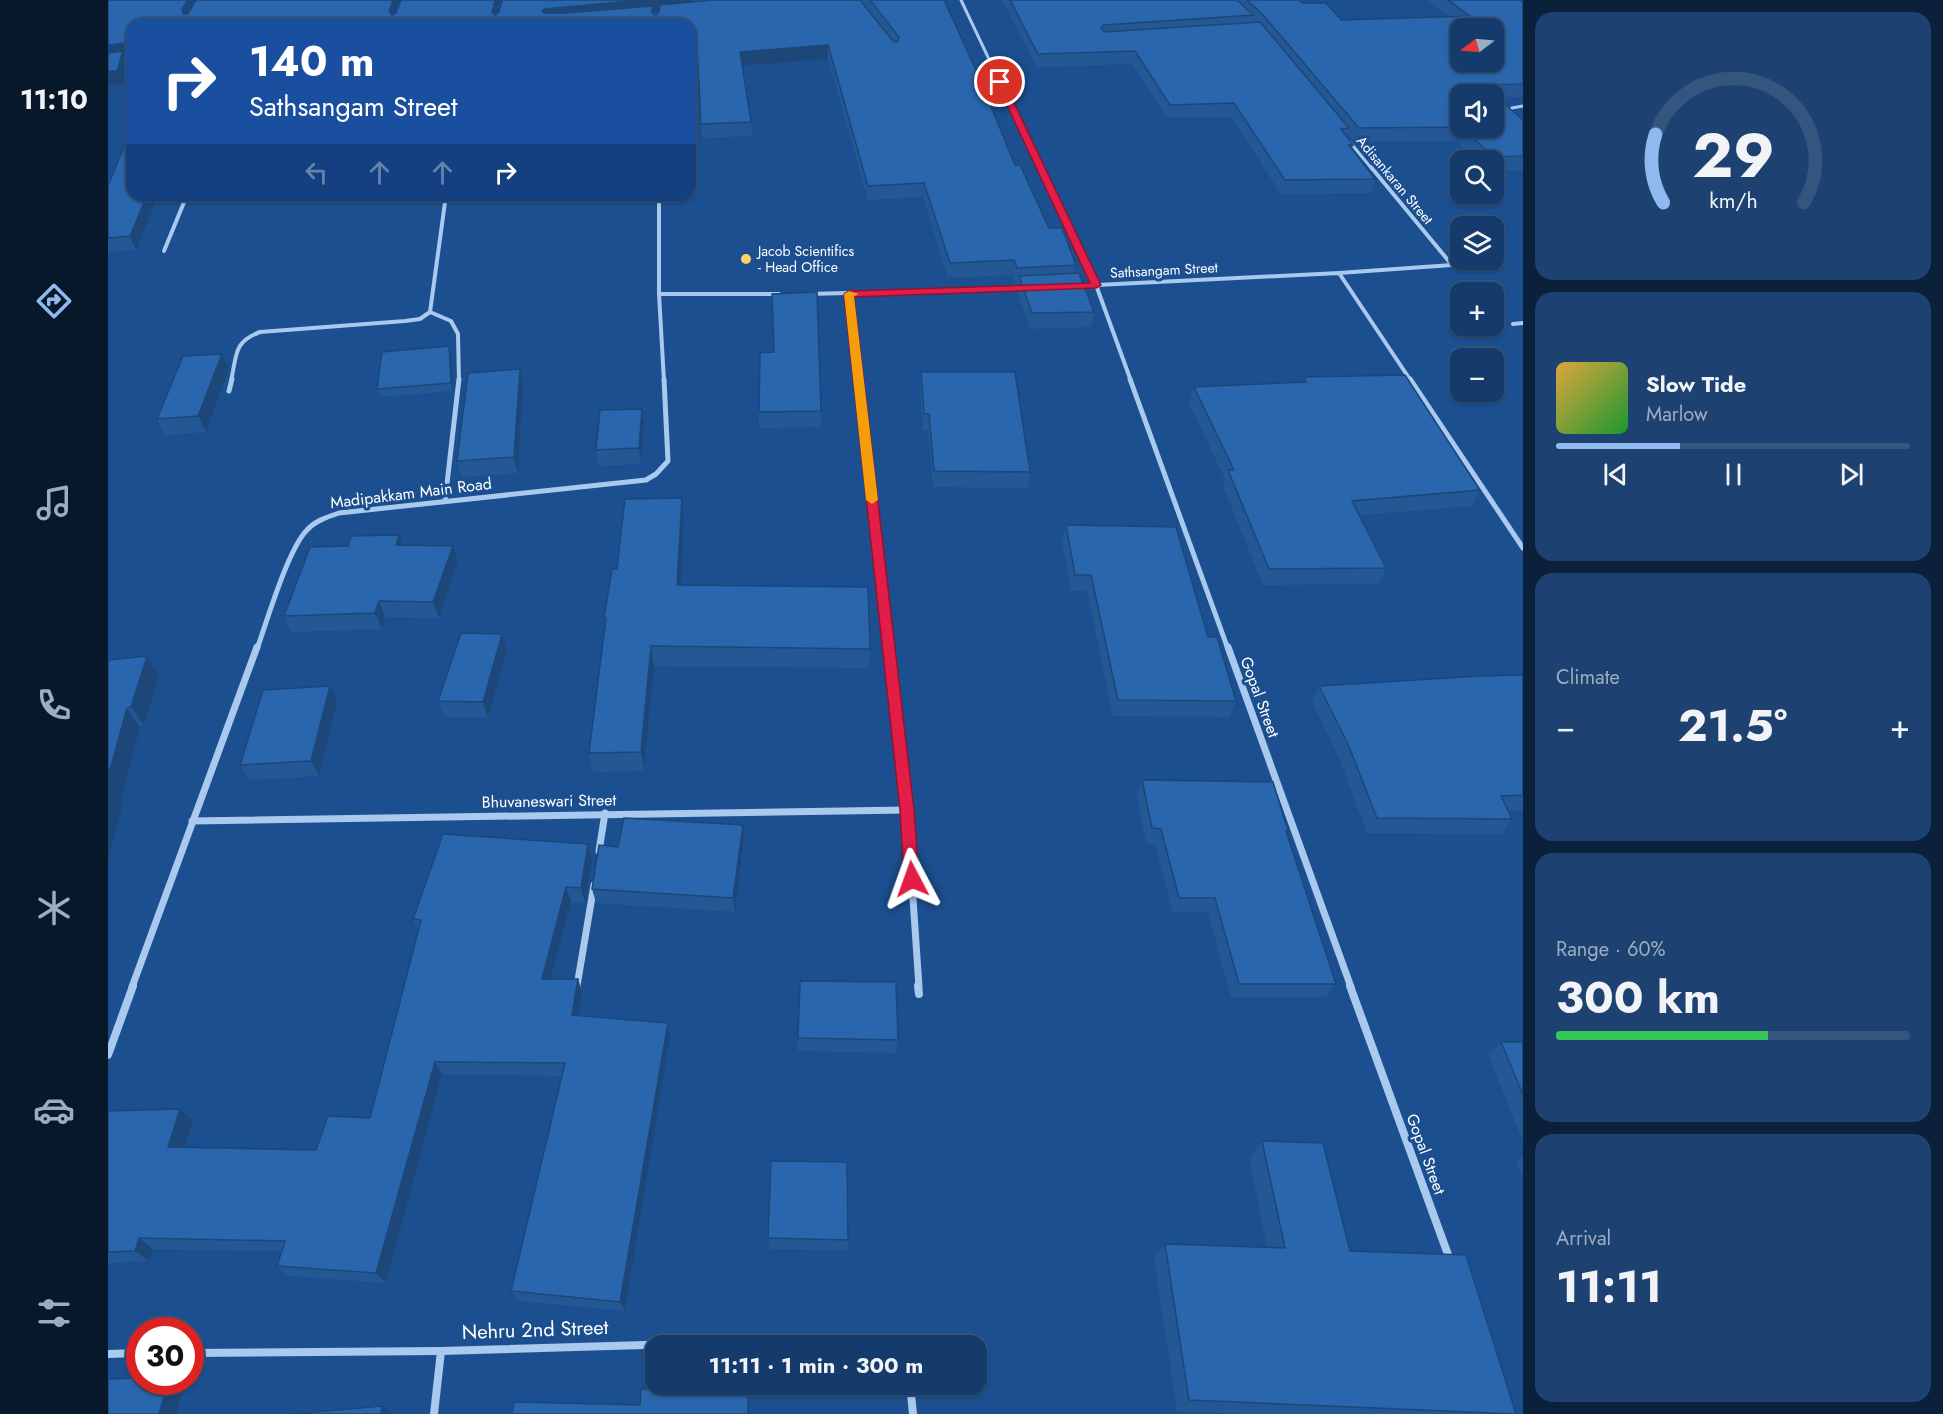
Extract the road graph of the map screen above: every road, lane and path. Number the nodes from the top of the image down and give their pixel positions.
1 (961, 0) edge
2 (126, 61) edge
3 (108, 63) edge
4 (1523, 106) edge
5 (1510, 118) edge
6 (1347, 139) edge
7 (185, 201) edge
8 (445, 201) edge
9 (659, 201) edge
10 (164, 251) dead end
11 (1450, 263) edge
12 (1450, 265) edge
13 (1339, 273) junction
14 (1096, 285) junction
15 (1073, 286) edge
16 (1038, 287) edge
17 (659, 294) junction
18 (790, 294) edge
19 (802, 294) edge
20 (849, 294) junction
21 (430, 312) junction
22 (1514, 324) dead end
23 (1523, 324) edge
24 (229, 391) dead end
25 (445, 501) junction
26 (1523, 548) edge
27 (907, 810) junction
28 (605, 813) junction
29 (192, 821) junction
30 (598, 859) edge
31 (596, 871) edge
32 (577, 986) edge
33 (919, 994) dead end
34 (108, 1055) edge
35 (1453, 1269) edge
36 (645, 1345) edge
37 (441, 1351) junction
38 (126, 1353) edge
39 (204, 1353) edge
40 (108, 1354) edge
41 (911, 1395) edge
42 (434, 1414) edge
43 (913, 1414) edge

1 - 14 street, Gopal Street
2 - 3 street
4 - 5 street
6 - 11 street, Adisankaran Street
7 - 10 street
8 - 21 street
9 - 17 street, Madipakkam Main Road
12 - 13 street, Sathsangam Street
13 - 14 street, Sathsangam Street
13 - 26 street
14 - 15 street, Sathsangam Street
14 - 35 street, Gopal Street
16 - 20 street
17 - 18 street
17 - 25 street, Madipakkam Main Road
19 - 20 street
20 - 27 street
21 - 24 street
21 - 25 street
22 - 23 street
25 - 29 street, Madipakkam Main Road
27 - 28 street, Bhuvaneswari Street
27 - 33 street
28 - 29 street, Bhuvaneswari Street
28 - 30 street
29 - 34 street, Madipakkam Main Road
31 - 32 street
36 - 37 street, Nehru 2nd Street
37 - 39 street, Nehru 2nd Street
37 - 42 street
38 - 40 street
41 - 43 street

